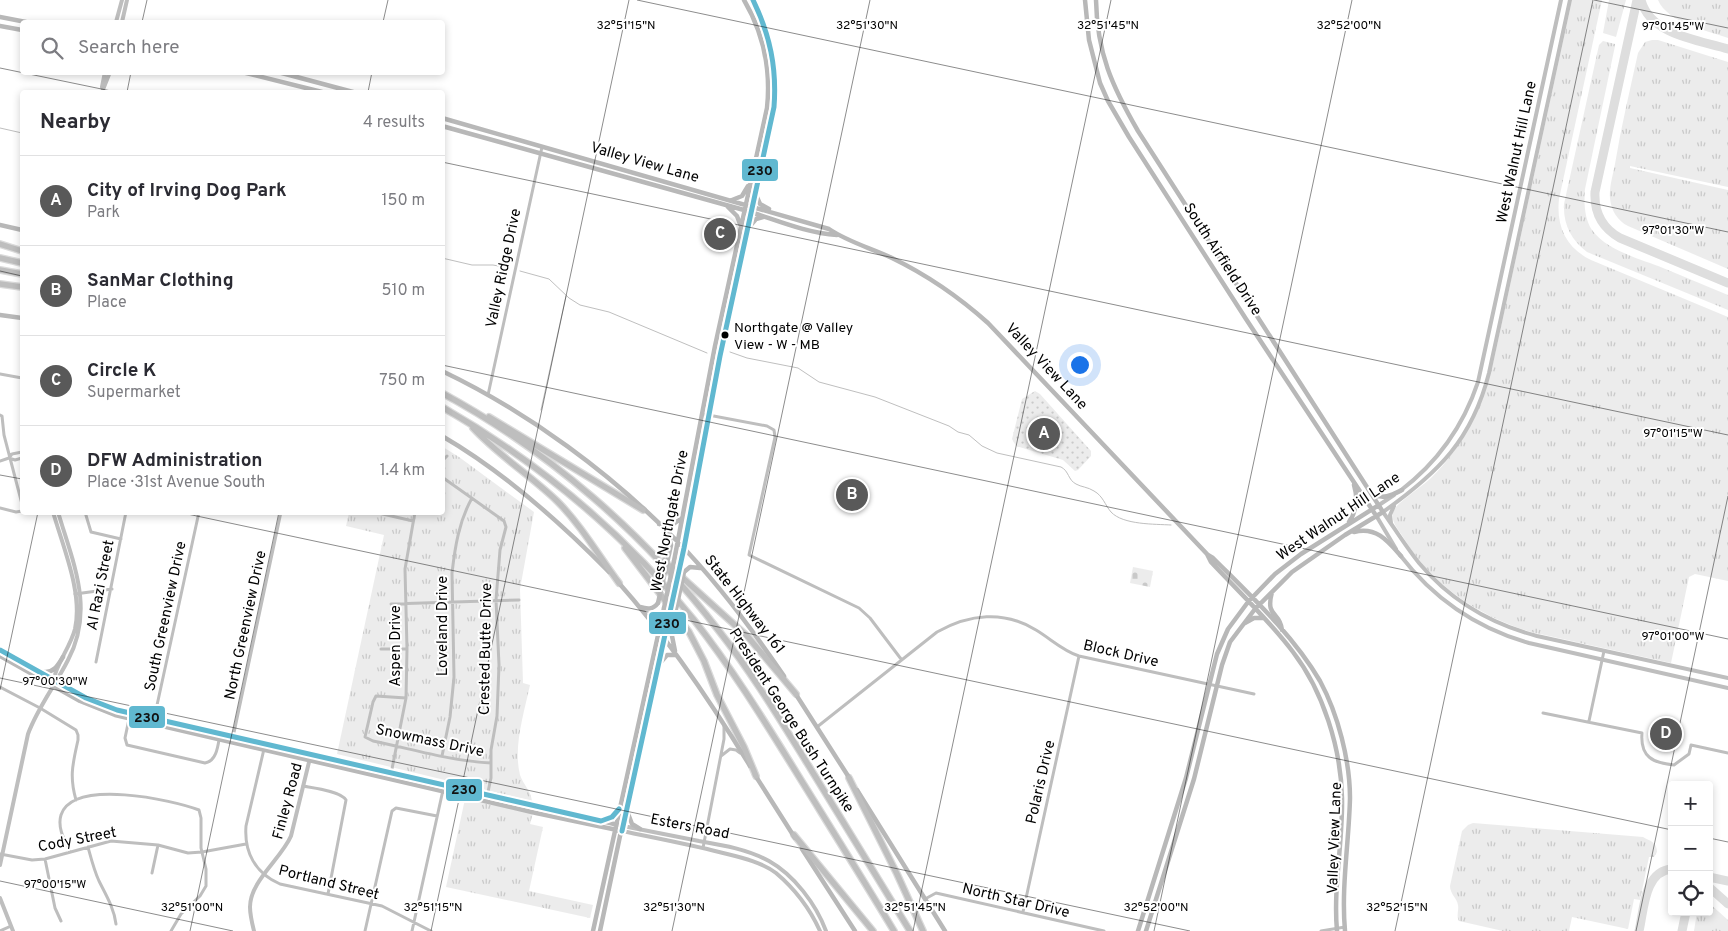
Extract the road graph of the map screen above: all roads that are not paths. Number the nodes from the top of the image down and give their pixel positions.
1 (122, 0) edge
2 (127, 0) edge
3 (744, 0) edge
4 (753, 0) edge
5 (1085, 0) edge
6 (1096, 0) edge
7 (1561, 0) edge
8 (1570, 0) edge
9 (0, 17) edge
10 (117, 20) edge
11 (122, 20) edge
12 (17, 21) junction
13 (20, 21) edge
14 (0, 26) edge
15 (15, 29) junction
16 (20, 30) edge
17 (1548, 60) junction
18 (1557, 61) junction
19 (105, 75) edge
20 (109, 75) edge
21 (254, 75) edge
22 (290, 75) joint
23 (288, 84) junction
24 (102, 90) edge
25 (103, 90) edge
26 (314, 90) edge
27 (346, 90) edge
28 (768, 92) junction
29 (776, 93) junction
30 (445, 119) edge
31 (445, 127) edge
32 (542, 146) junction
33 (540, 154) junction
34 (1154, 156) junction
35 (1145, 161) junction
36 (750, 183) junction
37 (756, 193) junction
38 (731, 200) junction
39 (745, 204) junction
40 (726, 205) junction
41 (753, 206) junction
42 (744, 210) junction
43 (752, 212) junction
44 (774, 213) junction
45 (763, 217) junction
46 (0, 225) edge
47 (740, 226) junction
48 (20, 230) edge
49 (838, 235) junction
50 (745, 239) junction
51 (0, 244) edge
52 (20, 250) edge
53 (0, 258) edge
54 (20, 263) edge
55 (0, 270) edge
56 (20, 274) edge
57 (0, 284) edge
58 (20, 287) edge
59 (1499, 288) junction
60 (1507, 290) junction
61 (723, 309) junction
62 (730, 310) junction
63 (0, 315) edge
64 (20, 318) edge
65 (445, 373) edge
66 (0, 374) edge
67 (20, 378) edge
68 (445, 395) edge
69 (488, 395) junction
70 (466, 406) junction
71 (1469, 408) junction
72 (445, 409) edge
73 (1476, 411) junction
74 (706, 414) junction
75 (1, 416) edge
76 (467, 421) junction
77 (445, 438) edge
78 (20, 452) edge
79 (9, 458) junction
80 (20, 459) edge
81 (0, 461) edge
82 (445, 479) edge
83 (1351, 479) junction
84 (1402, 490) junction
85 (1372, 494) junction
86 (20, 497) edge
87 (472, 498) junction
88 (1395, 504) junction
89 (1379, 505) junction
90 (0, 508) edge
91 (1372, 509) junction
92 (644, 510) junction
93 (20, 511) edge
94 (1384, 512) junction
95 (53, 515) edge
96 (59, 515) edge
97 (87, 515) edge
98 (125, 515) edge
99 (198, 515) edge
100 (280, 515) edge
101 (387, 515) edge
102 (414, 515) edge
103 (683, 517) junction
104 (1377, 517) junction
105 (413, 521) junction
106 (1391, 523) junction
107 (659, 524) junction
108 (1347, 525) junction
109 (668, 533) junction
110 (614, 534) junction
111 (1345, 535) junction
112 (121, 539) junction
113 (678, 542) junction
114 (642, 543) junction
115 (684, 548) junction
116 (1206, 554) junction
117 (1400, 556) junction
118 (704, 570) junction
119 (1428, 574) junction
120 (1422, 581) junction
121 (619, 583) junction
122 (112, 589) junction
123 (1273, 590) junction
124 (81, 593) junction
125 (1240, 593) junction
126 (76, 594) junction
127 (1253, 598) junction
128 (496, 600) junction
129 (519, 600) dead end
130 (453, 602) junction
131 (1248, 602) junction
132 (406, 603) junction
133 (391, 604) dead end
134 (1259, 604) junction
135 (638, 606) junction
136 (1255, 609) junction
137 (1240, 612) junction
138 (1264, 618) junction
139 (1238, 629) junction
140 (1282, 631) junction
141 (658, 632) junction
142 (664, 640) junction
143 (381, 649) dead end
144 (407, 649) junction
145 (0, 650) edge
146 (1604, 650) junction
147 (676, 655) junction
148 (0, 656) edge
149 (11, 656) junction
150 (1079, 656) junction
151 (63, 657) junction
152 (901, 659) junction
153 (1602, 659) junction
154 (8, 661) junction
155 (96, 662) dead end
156 (658, 668) junction
157 (41, 672) junction
158 (1728, 678) edge
159 (55, 679) junction
160 (1209, 684) junction
161 (52, 685) junction
162 (1217, 686) junction
163 (0, 687) edge
164 (1728, 688) edge
165 (796, 694) junction
166 (1254, 694) dead end
167 (406, 698) junction
168 (40, 708) junction
169 (1543, 713) dead end
170 (129, 719) junction
171 (1589, 721) junction
172 (154, 722) junction
173 (723, 723) junction
174 (817, 727) junction
175 (219, 737) junction
176 (232, 740) junction
177 (397, 746) junction
178 (264, 747) junction
179 (1728, 753) edge
180 (442, 756) junction
181 (720, 757) junction
182 (744, 757) junction
183 (310, 758) junction
184 (491, 763) junction
185 (629, 764) junction
186 (635, 766) junction
187 (391, 773) junction
188 (756, 776) junction
189 (849, 778) junction
190 (390, 779) junction
191 (303, 786) junction
192 (444, 788) junction
193 (487, 796) junction
194 (76, 800) junction
195 (486, 801) junction
196 (1178, 805) junction
197 (1185, 807) junction
198 (619, 809) junction
199 (626, 810) junction
200 (437, 816) junction
201 (601, 821) junction
202 (616, 827) junction
203 (623, 828) junction
204 (640, 829) junction
205 (794, 835) junction
206 (704, 842) junction
207 (246, 844) junction
208 (158, 845) junction
209 (88, 847) junction
210 (703, 848) junction
211 (70, 852) junction
212 (202, 852) junction
213 (1, 854) edge
214 (45, 859) junction
215 (1159, 864) junction
216 (0, 865) edge
217 (1166, 867) junction
218 (779, 868) junction
219 (152, 873) dead end
220 (776, 873) junction
221 (265, 875) junction
222 (328, 894) junction
223 (0, 898) edge
224 (924, 899) junction
225 (600, 901) junction
226 (607, 901) junction
227 (372, 904) junction
228 (1022, 912) junction
229 (61, 922) dead end
230 (414, 923) junction
231 (116, 924) dead end
232 (11, 926) junction
233 (1345, 929) edge
234 (1337, 930) edge
235 (0, 931) edge
236 (13, 931) edge
237 (171, 931) edge
238 (254, 931) edge
239 (365, 931) edge
240 (412, 931) edge
241 (431, 931) edge
242 (593, 931) edge
243 (600, 931) edge
244 (820, 931) edge
245 (826, 931) edge
246 (855, 931) edge
247 (873, 931) edge
248 (894, 931) edge
249 (910, 931) edge
250 (923, 931) edge
251 (945, 931) edge
252 (1104, 931) edge
253 (1138, 931) edge
254 (1146, 931) edge
255 (1321, 931) edge

1 - 10 street
2 - 11 street
3 - 28 main road, West Northgate Drive
4 - 29 main road, West Northgate Drive
5 - 35 main road, South Airfield Drive
6 - 34 main road, South Airfield Drive
7 - 17 street, West Walnut Hill Lane
8 - 18 street, West Walnut Hill Lane
9 - 12 main road
12 - 13 main road
12 - 15 main road
14 - 15 main road
15 - 16 main road
17 - 18 street
17 - 59 street, West Walnut Hill Lane
18 - 60 street, West Walnut Hill Lane
19 - 24 street
20 - 25 street
21 - 23 main road
22 - 23 main road
22 - 27 main road
23 - 26 main road
28 - 29 main road
28 - 36 main road, West Northgate Drive
29 - 37 main road, West Northgate Drive
30 - 32 main road, Valley View Lane
31 - 33 main road, Valley View Lane
32 - 33 street, Valley Ridge Drive
32 - 38 main road, Valley View Lane
33 - 40 main road, Valley View Lane
33 - 69 street, Valley Ridge Drive
34 - 35 main road
34 - 85 main road, South Airfield Drive
35 - 83 main road, South Airfield Drive
36 - 38 main road
36 - 39 main road, West Northgate Drive
37 - 41 main road, West Northgate Drive
37 - 44 main road
38 - 39 main road, Valley View Lane
39 - 41 main road, Valley View Lane
39 - 42 main road, West Northgate Drive
40 - 42 main road, Valley View Lane
40 - 47 main road
41 - 43 main road, West Northgate Drive
41 - 44 main road, Valley View Lane
42 - 43 main road, Valley View Lane
42 - 47 main road, West Northgate Drive
43 - 45 main road, Valley View Lane
43 - 50 main road, West Northgate Drive
44 - 49 main road, Valley View Lane
45 - 49 main road, Valley View Lane
45 - 50 main road
46 - 48 main road
47 - 61 main road, West Northgate Drive
49 - 116 main road, Valley View Lane
50 - 62 main road, West Northgate Drive
51 - 52 highway
53 - 54 highway
55 - 56 highway
57 - 58 highway
59 - 60 street
59 - 71 street, West Walnut Hill Lane
60 - 73 street, West Walnut Hill Lane
61 - 62 main road
61 - 74 main road, West Northgate Drive
62 - 74 main road, West Northgate Drive
63 - 64 main road
65 - 69 main road, State Highway 161
66 - 67 street
68 - 70 highway, President George Bush Turnpike
69 - 92 main road, State Highway 161
70 - 92 highway
70 - 114 highway, President George Bush Turnpike
71 - 73 street
71 - 84 street, West Walnut Hill Lane
72 - 76 highway, President George Bush Turnpike
73 - 88 street, West Walnut Hill Lane
74 - 103 main road, West Northgate Drive
74 - 115 main road, West Northgate Drive
74 - 152 street
75 - 79 street
76 - 110 highway, President George Bush Turnpike
76 - 121 highway
77 - 121 main road
78 - 79 street
79 - 80 street
79 - 81 street
79 - 86 street
82 - 87 street
83 - 91 main road, South Airfield Drive
83 - 108 main road
84 - 85 main road
84 - 89 street, West Walnut Hill Lane
85 - 89 main road, South Airfield Drive
87 - 128 street, Crested Butte Drive
87 - 130 street, Loveland Drive
88 - 94 street, West Walnut Hill Lane
88 - 106 street
89 - 91 main road, West Walnut Hill Lane
89 - 94 main road, South Airfield Drive
90 - 93 street
91 - 104 main road, South Airfield Drive
91 - 108 main road, West Walnut Hill Lane
92 - 107 main road, State Highway 161
94 - 104 main road, West Walnut Hill Lane
94 - 106 street
95 - 126 street
96 - 124 street
97 - 112 street
98 - 112 street, Al Razi Street
99 - 172 street, South Greenview Drive
100 - 176 street, North Greenview Drive
101 - 105 street
102 - 105 street, Aspen Drive
103 - 107 main road
103 - 113 main road, West Northgate Drive
104 - 111 main road, West Walnut Hill Lane
104 - 117 street
105 - 132 street, Aspen Drive
106 - 119 street
107 - 109 main road, State Highway 161
108 - 127 main road, West Walnut Hill Lane
109 - 113 main road, State Highway 161
109 - 135 main road, bridge
110 - 188 highway
110 - 248 highway, President George Bush Turnpike
111 - 117 main road
111 - 123 main road, West Walnut Hill Lane
112 - 122 street, Al Razi Street
113 - 115 main road, State Highway 161
113 - 141 main road, West Northgate Drive, bridge
114 - 165 highway
114 - 249 highway, President George Bush Turnpike
115 - 118 main road, State Highway 161
115 - 142 main road, West Northgate Drive, bridge
116 - 125 main road, Valley View Lane
116 - 127 main road, Valley View Lane
117 - 120 street
118 - 147 main road, bridge
118 - 165 main road, State Highway 161
119 - 120 street
119 - 146 street
120 - 153 street
121 - 135 main road
122 - 124 street
122 - 155 street, Al Razi Street
123 - 134 main road, West Walnut Hill Lane
123 - 140 main road
124 - 126 street
124 - 159 street
125 - 131 main road, Valley View Lane
125 - 137 main road
126 - 151 street
127 - 131 main road, West Walnut Hill Lane
127 - 134 main road, Valley View Lane
128 - 129 street
128 - 130 street
128 - 184 street, Crested Butte Drive
130 - 132 street
130 - 180 street, Loveland Drive
131 - 136 main road, Valley View Lane
131 - 137 main road, West Walnut Hill Lane
132 - 133 street
132 - 144 street, Aspen Drive
134 - 136 main road, West Walnut Hill Lane
134 - 140 main road, Valley View Lane
135 - 141 main road
136 - 138 main road, Valley View Lane
136 - 139 main road, West Walnut Hill Lane
137 - 160 main road, West Walnut Hill Lane
138 - 139 main road
138 - 234 main road, Valley View Lane
139 - 162 main road, West Walnut Hill Lane
140 - 233 main road, Valley View Lane
141 - 142 main road
141 - 185 main road, West Northgate Drive
142 - 147 main road
142 - 156 main road, West Northgate Drive
143 - 144 street
144 - 167 street, Aspen Drive
145 - 149 main road, Esters Road
146 - 153 street
146 - 158 street
147 - 156 main road
147 - 173 main road
148 - 154 main road, Esters Road
149 - 154 main road
149 - 157 main road, Esters Road
150 - 152 street, Block Drive
150 - 160 street, Block Drive
150 - 228 street, Polaris Drive
151 - 157 main road
151 - 159 street
152 - 174 street, Block Drive
153 - 164 street
153 - 171 street
154 - 161 main road, Esters Road
156 - 186 main road, West Northgate Drive
157 - 159 main road, Esters Road
159 - 161 street
159 - 172 main road, Esters Road
160 - 162 street, Block Drive
160 - 196 main road, West Walnut Hill Lane
161 - 168 street
161 - 170 main road, Esters Road
162 - 166 street, Block Drive
162 - 197 main road, West Walnut Hill Lane
163 - 168 street
165 - 174 main road, State Highway 161
167 - 177 street, Aspen Drive
167 - 177 street, Snowmass Drive
168 - 194 street
168 - 213 street
169 - 171 street
170 - 172 main road, Esters Road
170 - 175 street
171 - 179 street
172 - 175 main road, Esters Road
173 - 181 street
173 - 182 main road
174 - 189 main road, State Highway 161
175 - 176 main road, Esters Road
176 - 178 main road, Esters Road
177 - 180 street, Snowmass Drive
177 - 187 street, Aspen Drive
178 - 183 main road, Esters Road
178 - 207 street, Portland Street
180 - 184 street, Snowmass Drive
181 - 182 street
181 - 206 street
182 - 188 main road
183 - 187 main road, Esters Road
183 - 190 main road, Esters Road
183 - 191 street, Finley Road
184 - 193 street, Crested Butte Drive
185 - 186 main road
185 - 198 main road, West Northgate Drive
186 - 199 main road, West Northgate Drive
187 - 190 street, Aspen Drive
187 - 192 main road, Esters Road
188 - 205 main road
189 - 224 main road, State Highway 161
189 - 250 highway
190 - 192 main road, Esters Road
191 - 221 street, Finley Road
191 - 222 street
192 - 193 main road, Esters Road
192 - 195 main road, Esters Road
192 - 200 street
193 - 195 street, Crested Butte Drive
193 - 201 main road, Esters Road
194 - 211 street
194 - 212 street
195 - 202 main road, Esters Road
196 - 197 main road
196 - 215 main road, West Walnut Hill Lane
197 - 217 main road, West Walnut Hill Lane
198 - 201 main road
198 - 202 main road, West Northgate Drive
199 - 203 main road, West Northgate Drive
199 - 204 main road
200 - 227 street
200 - 230 street
201 - 202 main road, Esters Road
202 - 203 main road, Esters Road
202 - 225 main road, West Northgate Drive
203 - 204 street, Esters Road
203 - 210 street, Esters Road
203 - 226 main road, West Northgate Drive
204 - 206 street, Esters Road
205 - 246 main road
205 - 247 highway
206 - 210 street
206 - 218 street, Esters Road
207 - 212 street, Cody Street
207 - 221 street, Portland Street
208 - 209 street, Cody Street
208 - 212 street, Cody Street
208 - 219 street
209 - 211 street, Cody Street
209 - 231 street
210 - 220 street, Esters Road
211 - 214 street, Cody Street
212 - 237 street
213 - 214 street, Cody Street
213 - 216 street
214 - 229 street
215 - 217 main road
215 - 253 main road, West Walnut Hill Lane
217 - 254 main road, West Walnut Hill Lane
218 - 220 street
218 - 245 street, Esters Road
220 - 244 street, Esters Road
221 - 222 street, Portland Street
221 - 238 street, Finley Road
222 - 227 street, Portland Street
223 - 232 street
224 - 228 street, North Star Drive
224 - 251 main road, State Highway 161
225 - 226 main road
225 - 242 main road, West Northgate Drive
226 - 243 main road, West Northgate Drive
227 - 230 street, Portland Street
227 - 239 street
228 - 252 street, North Star Drive
230 - 240 street
230 - 241 street, Portland Street
232 - 235 street
232 - 236 street
233 - 234 street
234 - 255 street

